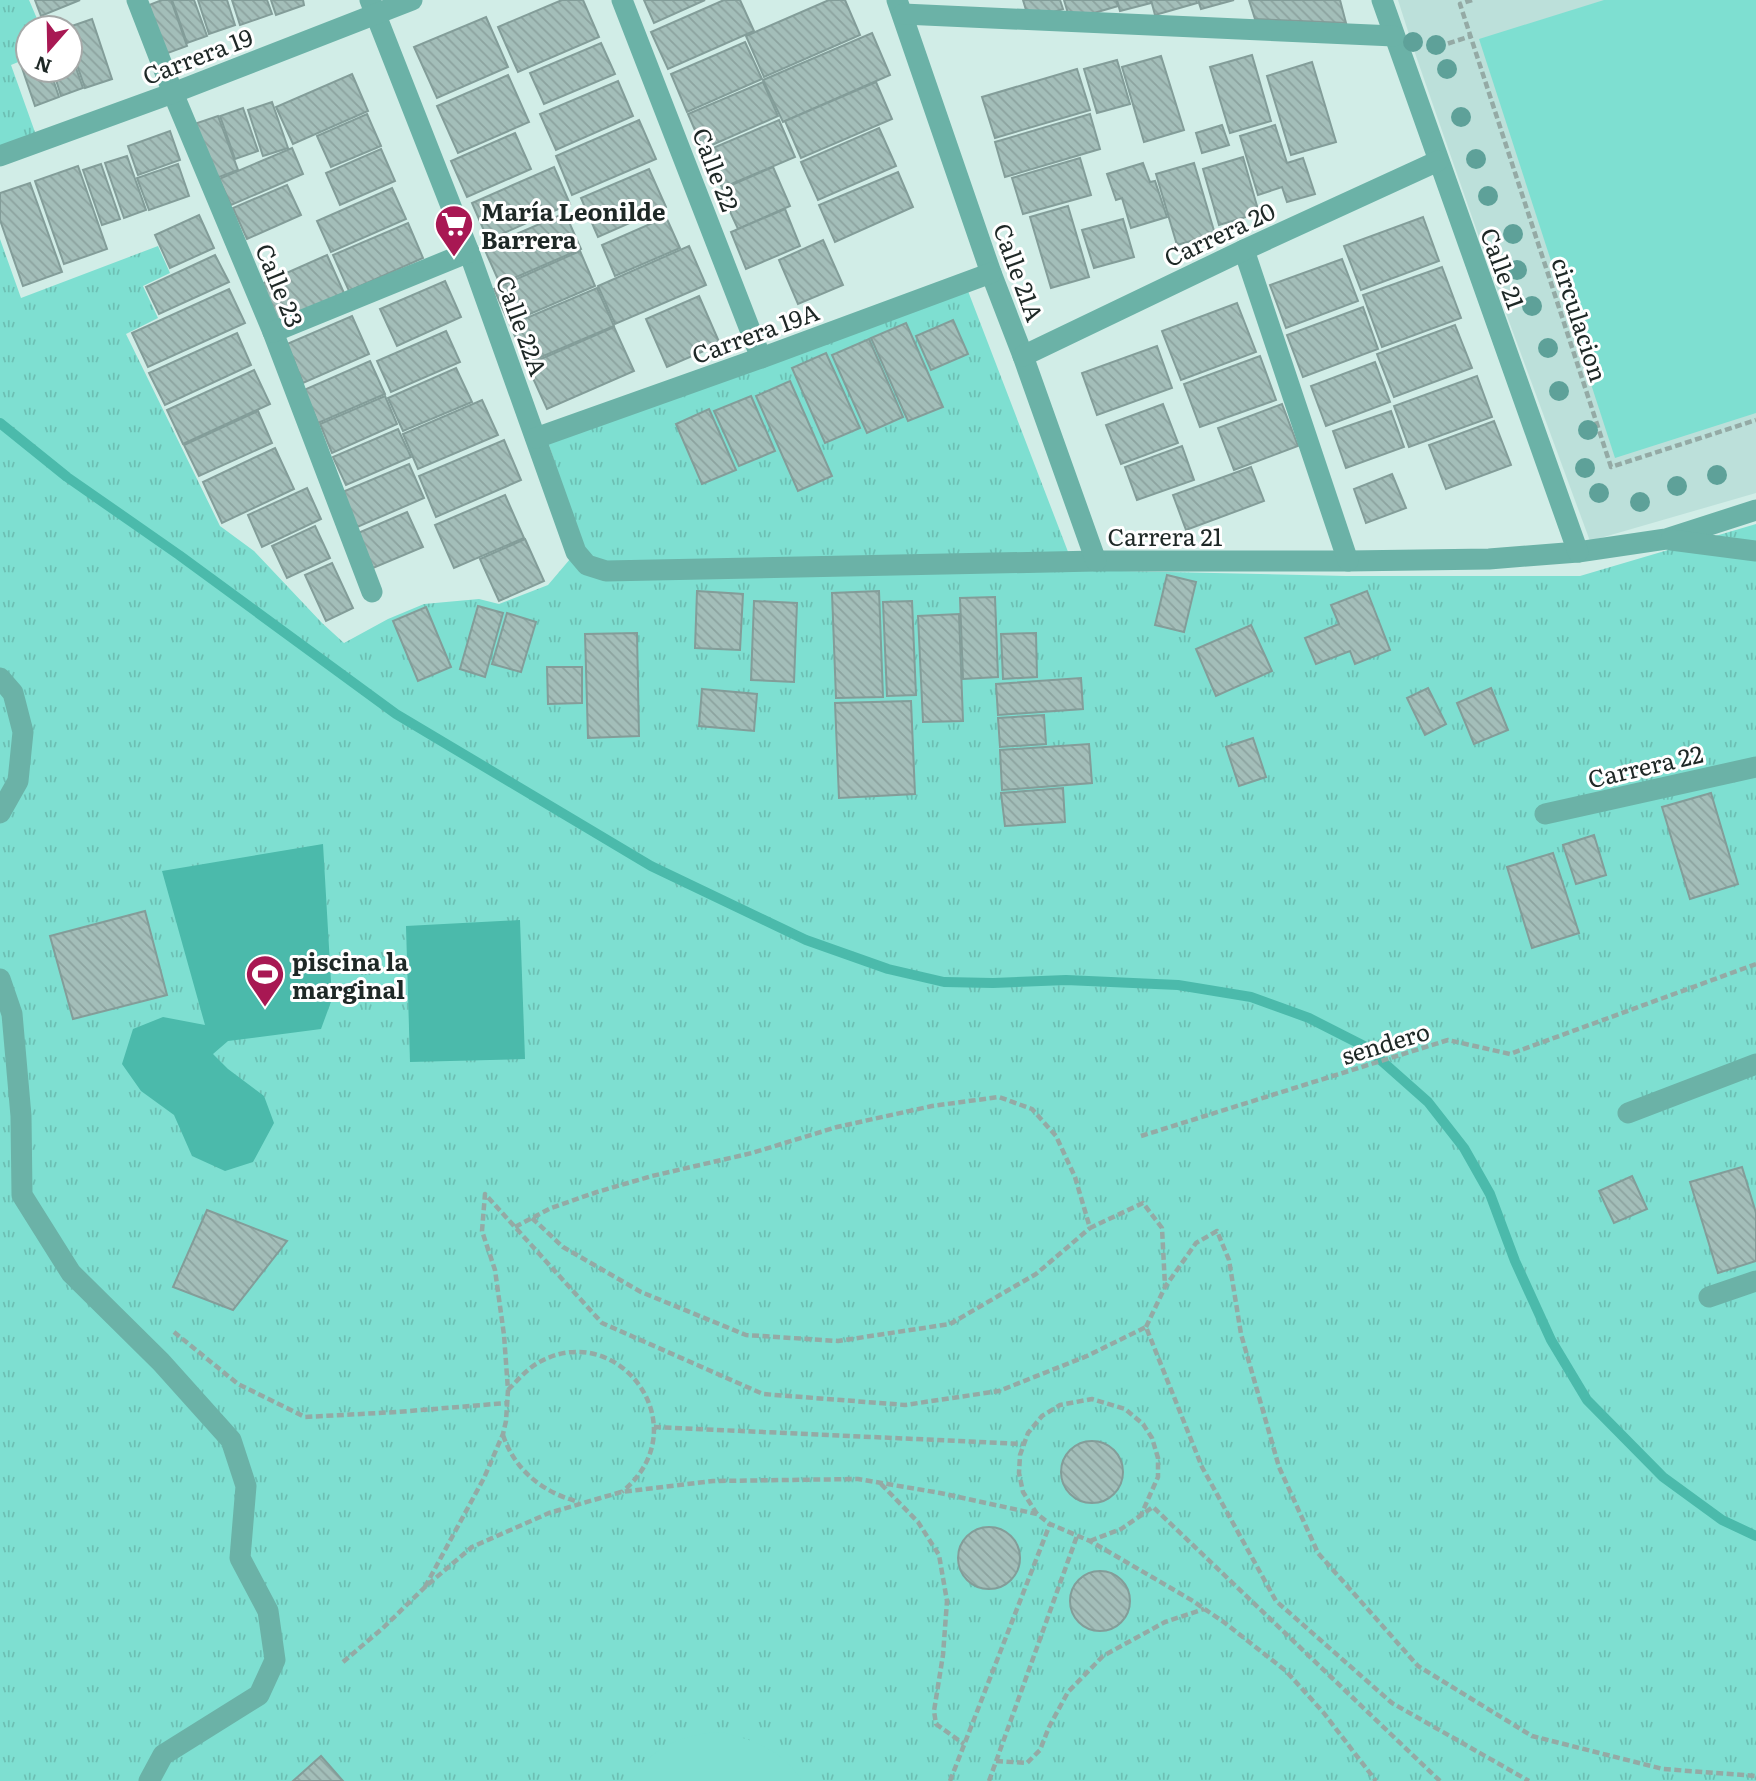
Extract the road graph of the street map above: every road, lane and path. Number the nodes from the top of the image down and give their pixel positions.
1 (137, 0) edge
2 (412, 0) edge
3 (622, 0) edge
4 (1382, 0) edge
5 (1472, 0) edge
6 (373, 7) edge
7 (900, 7) edge
8 (1394, 36) junction
9 (1471, 36) junction
10 (1417, 53) dead end
11 (173, 93) junction
12 (0, 156) edge
13 (1438, 161) junction
14 (1244, 250) junction
15 (468, 253) junction
16 (990, 273) junction
17 (273, 332) junction
18 (1023, 355) junction
19 (761, 358) junction
20 (1756, 420) edge
21 (536, 438) junction
22 (1756, 510) edge
23 (1666, 539) junction
24 (1756, 551) edge
25 (576, 552) joint
26 (1578, 552) junction
27 (1096, 561) junction
28 (1348, 561) junction
29 (372, 593) dead end
30 (0, 678) edge
31 (1756, 767) edge
32 (0, 813) edge
33 (1545, 814) dead end
34 (1756, 964) edge
35 (0, 979) edge
36 (1756, 1063) edge
37 (1628, 1113) dead end
38 (1141, 1136) dead end
39 (531, 1218) junction
40 (515, 1227) junction
41 (1090, 1228) junction
42 (1756, 1281) edge
43 (1165, 1287) junction
44 (1709, 1297) dead end
45 (165, 1325) dead end
46 (1146, 1327) junction
47 (508, 1390) junction
48 (507, 1402) junction
49 (654, 1427) junction
50 (503, 1434) junction
51 (1024, 1444) junction
52 (880, 1483) junction
53 (621, 1492) junction
54 (582, 1503) junction
55 (1037, 1514) junction
56 (1140, 1516) junction
57 (1051, 1524) junction
58 (1076, 1536) junction
59 (1090, 1541) junction
60 (425, 1587) junction
61 (1205, 1609) junction
62 (343, 1662) dead end
63 (964, 1744) junction
64 (996, 1761) junction
65 (1756, 1776) edge
66 (149, 1781) edge
67 (950, 1781) edge
68 (989, 1781) edge
69 (1376, 1781) edge
70 (1440, 1781) edge
71 (1529, 1781) edge

1 - 11 street, Calle 23
2 - 6 street, Carrera 19
3 - 19 street, Calle 22
4 - 8 street, Calle 21
5 - 9 path, circulacion
6 - 11 street, Carrera 19
6 - 15 street, Calle 22A
7 - 8 street
7 - 16 street, Calle 21A
8 - 13 street, Calle 21
9 - 10 path
9 - 20 path, circulacion
11 - 12 street, Carrera 19
11 - 17 street, Calle 23
13 - 14 street, Carrera 20
13 - 26 street, Calle 21
14 - 18 street, Carrera 20
14 - 28 street
15 - 17 street
15 - 21 street, Calle 22A
16 - 18 street, Calle 21A
16 - 19 street, Carrera 19A
17 - 29 street, Calle 23
18 - 27 street, Calle 21A
19 - 21 street, Carrera 19A
21 - 25 street, Calle 22A
22 - 23 street, Carrera 21
23 - 24 street
23 - 26 street, Carrera 21
25 - 27 street, Carrera 21
26 - 28 street, Carrera 21
27 - 28 street, Carrera 21
30 - 32 street
31 - 33 street, Carrera 22
34 - 38 path, sendero
35 - 66 street
36 - 37 street
39 - 40 path
39 - 41 path
39 - 41 path
40 - 46 path
40 - 47 path
41 - 43 path
42 - 44 street
43 - 46 path
43 - 65 path
45 - 48 path
46 - 71 path
47 - 48 path
47 - 49 path
48 - 50 path
49 - 51 path
49 - 53 path
50 - 54 path
50 - 60 path
51 - 55 path
51 - 56 path
52 - 53 path
52 - 55 path
52 - 63 path
53 - 54 path
54 - 60 path
55 - 57 path
56 - 59 path
56 - 70 path
57 - 58 path
57 - 63 path
58 - 59 path
58 - 64 path
59 - 61 path
60 - 62 path
61 - 64 path
61 - 69 path
63 - 67 path
64 - 68 path

